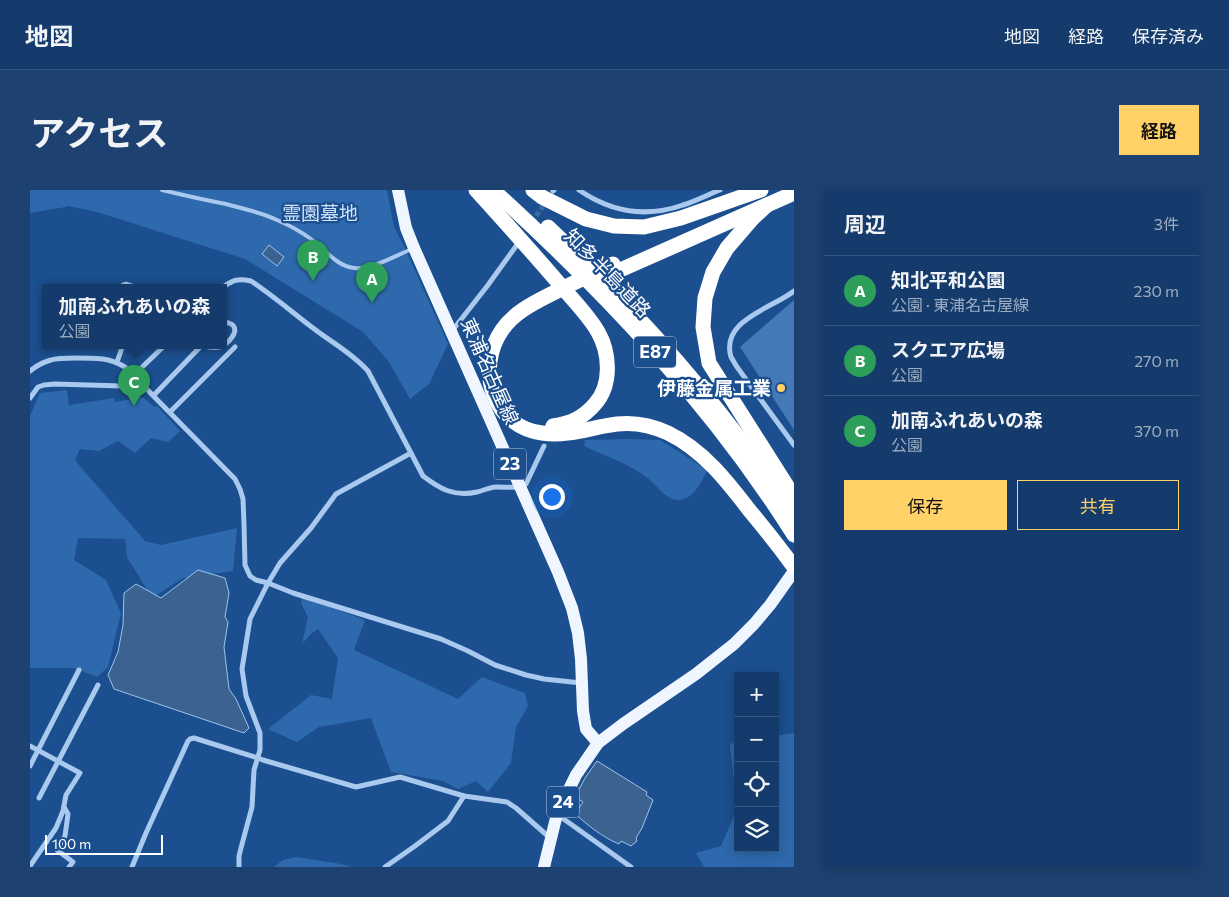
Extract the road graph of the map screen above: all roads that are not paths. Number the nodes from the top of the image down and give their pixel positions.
1 (162, 190) edge
2 (398, 190) edge
3 (476, 190) edge
4 (493, 190) edge
5 (508, 190) edge
6 (533, 190) edge
7 (579, 190) edge
8 (720, 190) edge
9 (761, 190) edge
10 (794, 193) edge
11 (767, 205) junction
12 (519, 241) dead end
13 (414, 248) junction
14 (616, 268) junction
15 (227, 284) edge
16 (794, 291) edge
17 (559, 294) junction
18 (227, 322) edge
19 (451, 331) junction
20 (227, 341) edge
21 (235, 347) dead end
22 (122, 349) edge
23 (161, 349) edge
24 (198, 349) edge
25 (117, 362) junction
26 (30, 371) edge
27 (135, 377) junction
28 (154, 395) junction
29 (30, 398) edge
30 (170, 412) junction
31 (794, 445) edge
32 (544, 446) dead end
33 (411, 453) junction
34 (520, 487) junction
35 (794, 497) edge
36 (794, 516) edge
37 (794, 535) edge
38 (794, 569) edge
39 (268, 583) junction
40 (79, 670) dead end
41 (582, 683) junction
42 (98, 685) dead end
43 (598, 743) junction
44 (30, 746) edge
45 (37, 750) junction
46 (258, 758) junction
47 (59, 761) junction
48 (30, 766) edge
49 (464, 796) junction
50 (39, 798) dead end
51 (64, 807) junction
52 (557, 814) junction
53 (552, 839) junction
54 (32, 857) edge
55 (30, 866) edge
56 (70, 867) edge
57 (132, 867) edge
58 (239, 867) edge
59 (385, 867) edge
60 (544, 867) edge
61 (631, 867) edge

1 - 13 lane
2 - 13 main road, 東浦名古屋線 / 23
3 - 17 highway
4 - 37 highway, 知多半島道路 / E87
5 - 36 highway, 知多半島道路 / E87
6 - 9 highway
7 - 8 street
9 - 14 highway
10 - 11 highway
11 - 14 highway
11 - 35 highway
12 - 19 street
13 - 19 main road, 東浦名古屋線 / 23
14 - 17 highway, bridge
15 - 33 street
16 - 31 street
17 - 38 highway
18 - 20 street
19 - 34 main road, 東浦名古屋線 / 23
21 - 30 street
22 - 25 street
23 - 27 street
24 - 28 street
25 - 26 street
25 - 27 street
27 - 28 street
27 - 29 street
28 - 30 street
30 - 39 street
32 - 34 street
33 - 34 street
33 - 39 street
34 - 41 main road, 東浦名古屋線 / 23
38 - 43 main road
39 - 41 street
39 - 46 street
40 - 45 street
41 - 43 main road, 東浦名古屋線 / 23
42 - 47 street
43 - 52 main road, 24
44 - 45 street
45 - 47 street
45 - 48 street
46 - 49 street
46 - 57 street
46 - 58 street
47 - 50 street
47 - 51 street
49 - 53 street
49 - 59 street
51 - 54 street
51 - 56 street
52 - 53 main road, 24
52 - 61 street
53 - 60 main road, 24
54 - 55 street

